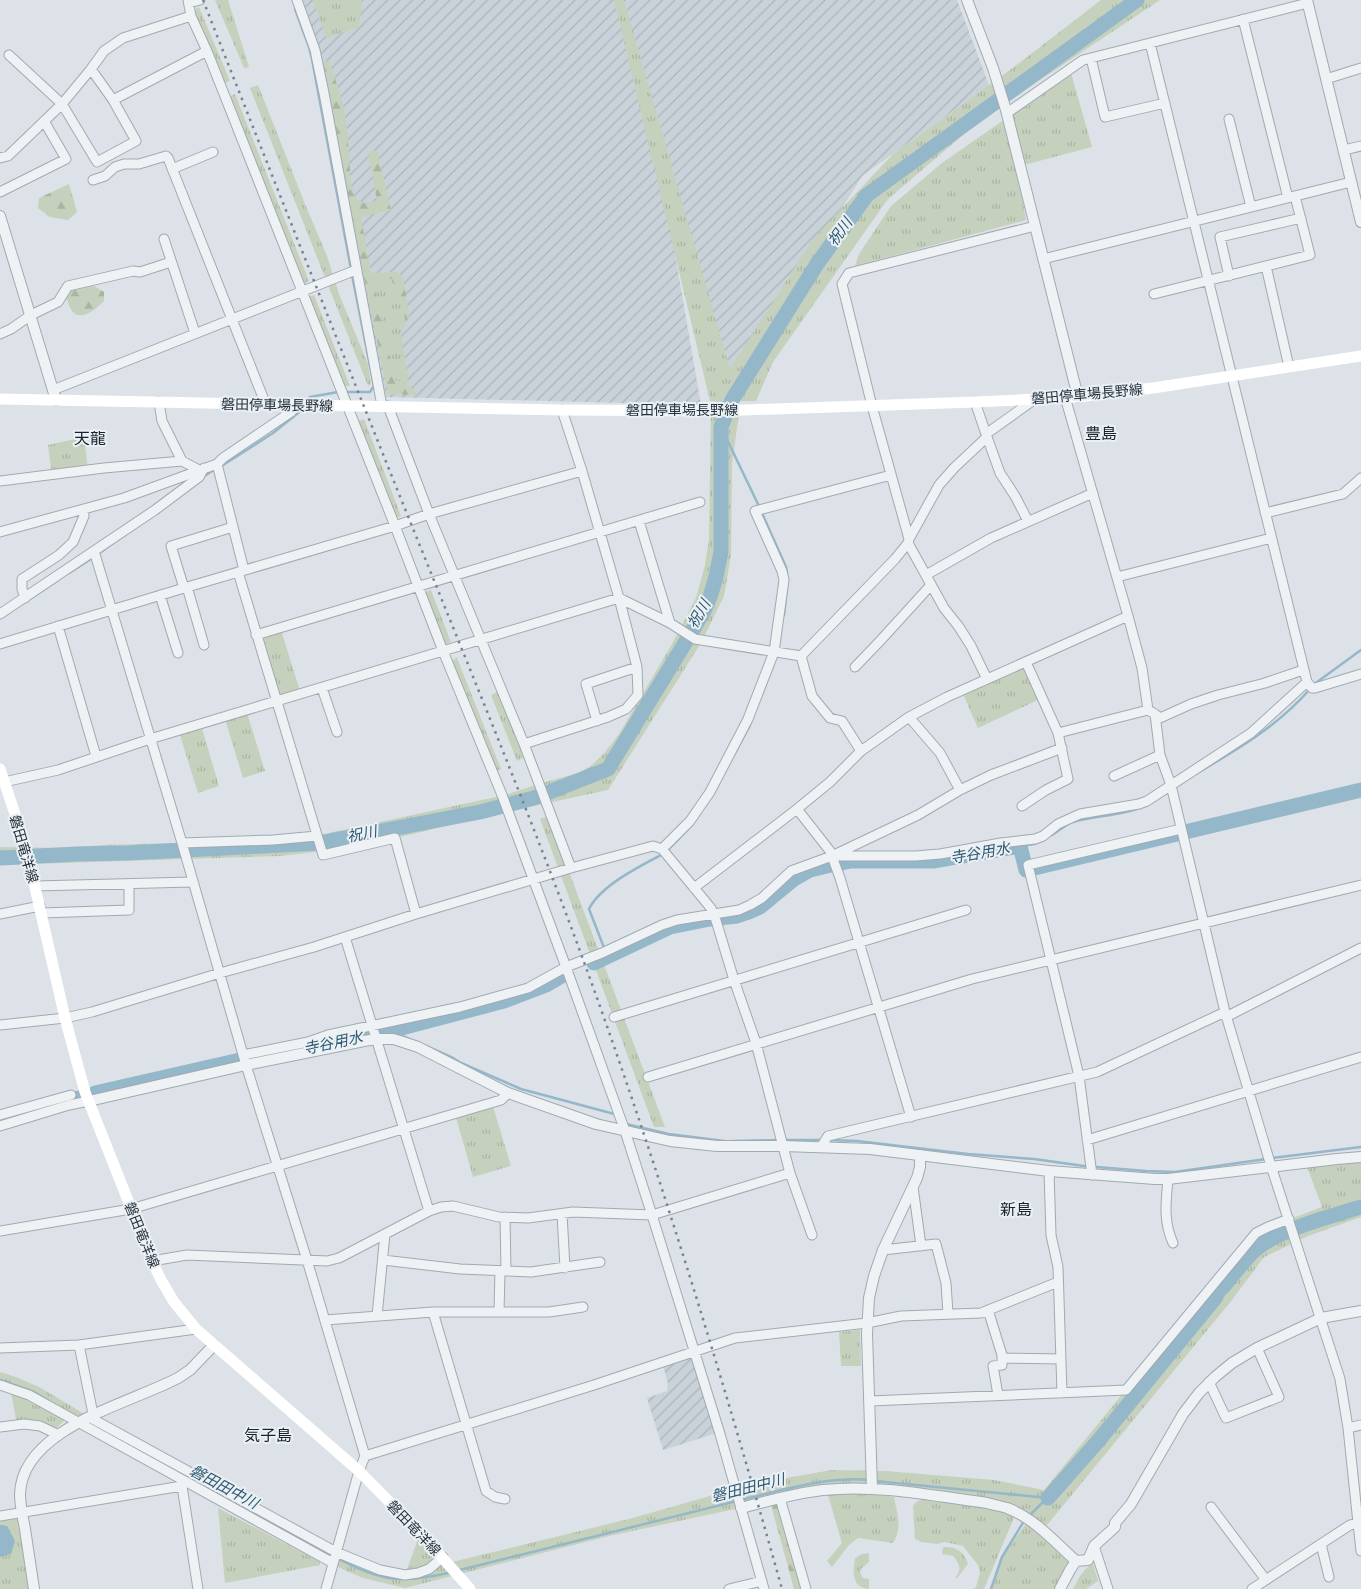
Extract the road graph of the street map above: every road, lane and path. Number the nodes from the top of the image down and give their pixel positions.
1 (200, 0) edge
2 (297, 0) edge
3 (967, 0) edge
4 (188, 2) edge
5 (1308, 2) edge
6 (191, 16) junction
7 (1243, 19) junction
8 (1150, 42) junction
9 (207, 51) junction
10 (9, 55) dead end
11 (1091, 58) junction
12 (1361, 68) edge
13 (91, 69) junction
14 (1326, 79) junction
15 (113, 100) junction
16 (1165, 103) junction
17 (62, 104) junction
18 (1007, 112) junction
19 (1230, 119) dead end
20 (44, 121) junction
21 (1361, 146) edge
22 (1344, 150) junction
23 (213, 152) dead end
24 (0, 158) edge
25 (172, 169) junction
26 (93, 180) dead end
27 (1351, 182) junction
28 (0, 192) edge
29 (1292, 197) junction
30 (1359, 205) edge
31 (1251, 207) junction
32 (0, 216) edge
33 (1301, 218) junction
34 (1194, 221) junction
35 (1361, 222) edge
36 (1035, 226) junction
37 (164, 240) dead end
38 (1043, 259) junction
39 (171, 262) junction
40 (1266, 266) junction
41 (356, 270) junction
42 (1229, 276) junction
43 (1208, 281) junction
44 (301, 290) junction
45 (1154, 294) dead end
46 (31, 316) junction
47 (232, 318) junction
48 (195, 333) junction
49 (0, 334) edge
50 (1361, 356) edge
51 (1289, 367) junction
52 (1232, 376) junction
53 (54, 395) junction
54 (1078, 396) junction
55 (1065, 397) junction
56 (0, 399) edge
57 (1035, 399) junction
58 (159, 402) junction
59 (975, 402) junction
60 (266, 405) junction
61 (297, 405) junction
62 (347, 406) junction
63 (385, 406) junction
64 (872, 406) junction
65 (562, 410) junction
66 (987, 435) junction
67 (182, 461) junction
68 (217, 464) junction
69 (202, 469) junction
70 (582, 471) junction
71 (891, 475) junction
72 (1361, 478) edge
73 (0, 482) edge
74 (1093, 493) junction
75 (700, 502) dead end
76 (83, 510) junction
77 (1265, 513) junction
78 (429, 514) junction
79 (639, 521) junction
80 (1028, 522) junction
81 (395, 526) junction
82 (233, 527) junction
83 (600, 531) junction
84 (0, 532) edge
85 (1271, 538) junction
86 (908, 541) junction
87 (94, 551) junction
88 (241, 571) junction
89 (926, 575) junction
90 (455, 576) junction
91 (1117, 577) junction
92 (931, 584) junction
93 (418, 586) junction
94 (185, 587) junction
95 (160, 595) junction
96 (25, 598) junction
97 (619, 598) junction
98 (112, 610) junction
99 (0, 614) edge
100 (1128, 616) junction
101 (670, 623) junction
102 (58, 626) junction
103 (256, 635) junction
104 (481, 640) junction
105 (0, 644) edge
106 (204, 645) dead end
107 (443, 651) junction
108 (774, 652) junction
109 (178, 653) dead end
110 (802, 656) junction
111 (1026, 662) junction
112 (638, 667) junction
113 (855, 667) dead end
114 (1303, 670) junction
115 (1361, 674) edge
116 (987, 679) junction
117 (1307, 682) junction
118 (322, 688) junction
119 (276, 702) junction
120 (1152, 712) junction
121 (909, 717) junction
122 (598, 721) junction
123 (337, 732) dead end
124 (1058, 732) junction
125 (150, 739) junction
126 (524, 744) junction
127 (1062, 748) junction
128 (861, 751) junction
129 (1160, 755) junction
130 (96, 756) junction
131 (1114, 776) dead end
132 (2, 778) edge
133 (1171, 785) junction
134 (960, 790) junction
135 (1022, 806) dead end
136 (797, 809) junction
137 (1180, 830) junction
138 (317, 836) junction
139 (182, 843) junction
140 (662, 849) junction
141 (832, 856) junction
142 (571, 868) junction
143 (533, 880) junction
144 (192, 882) junction
145 (129, 884) junction
146 (1361, 885) edge
147 (35, 886) junction
148 (694, 888) junction
149 (41, 909) junction
150 (966, 910) dead end
151 (0, 914) edge
152 (416, 914) junction
153 (714, 914) junction
154 (1203, 923) junction
155 (345, 937) junction
156 (858, 943) junction
157 (1361, 948) edge
158 (1050, 960) junction
159 (566, 967) junction
160 (220, 972) junction
161 (734, 980) junction
162 (878, 1008) junction
163 (1225, 1014) junction
164 (614, 1017) dead end
165 (65, 1018) junction
166 (0, 1025) edge
167 (371, 1026) junction
168 (377, 1039) junction
169 (756, 1043) junction
170 (243, 1055) junction
171 (1361, 1057) edge
172 (246, 1065) junction
173 (1079, 1076) junction
174 (648, 1077) dead end
175 (1250, 1092) junction
176 (508, 1093) junction
177 (71, 1095) dead end
178 (89, 1101) junction
179 (0, 1116) edge
180 (911, 1117) junction
181 (0, 1126) edge
182 (405, 1129) junction
183 (625, 1131) junction
184 (1087, 1140) junction
185 (783, 1146) junction
186 (821, 1147) junction
187 (920, 1155) junction
188 (1361, 1157) edge
189 (1271, 1166) junction
190 (278, 1167) junction
191 (1048, 1171) junction
192 (790, 1173) junction
193 (1092, 1175) junction
194 (1168, 1179) junction
195 (913, 1187) junction
196 (131, 1209) junction
197 (429, 1211) junction
198 (562, 1214) junction
199 (652, 1215) junction
200 (504, 1217) junction
201 (1289, 1219) junction
202 (0, 1231) edge
203 (385, 1234) junction
204 (812, 1235) dead end
205 (1173, 1243) dead end
206 (921, 1246) junction
207 (883, 1250) junction
208 (307, 1260) junction
209 (383, 1260) junction
210 (152, 1261) junction
211 (600, 1262) dead end
212 (565, 1268) junction
213 (503, 1271) junction
214 (1058, 1282) junction
215 (583, 1307) dead end
216 (988, 1310) junction
217 (1361, 1310) edge
218 (433, 1312) junction
219 (499, 1312) junction
220 (948, 1314) junction
221 (377, 1316) junction
222 (1321, 1318) junction
223 (325, 1320) junction
224 (867, 1323) junction
225 (196, 1329) junction
226 (79, 1345) junction
227 (214, 1345) junction
228 (0, 1348) edge
229 (1257, 1348) junction
230 (694, 1351) junction
231 (1002, 1358) junction
232 (1061, 1359) junction
233 (1209, 1382) junction
234 (0, 1385) edge
235 (1062, 1393) junction
236 (998, 1396) junction
237 (870, 1401) junction
238 (85, 1419) junction
239 (1361, 1425) edge
240 (466, 1426) junction
241 (0, 1427) edge
242 (1348, 1428) junction
243 (59, 1435) junction
244 (365, 1456) junction
245 (359, 1471) junction
246 (184, 1484) junction
247 (872, 1488) junction
248 (780, 1498) junction
249 (504, 1499) dead end
250 (741, 1508) junction
251 (1211, 1508) dead end
252 (22, 1513) junction
253 (0, 1516) edge
254 (1360, 1522) edge
255 (1320, 1544) junction
256 (1094, 1546) junction
257 (1361, 1551) edge
258 (336, 1552) junction
259 (443, 1557) junction
260 (1076, 1562) junction
261 (333, 1563) junction
262 (1329, 1577) dead end
263 (1266, 1580) junction
264 (763, 1585) edge
265 (465, 1586) edge
266 (34, 1589) edge
267 (198, 1589) edge
268 (326, 1589) edge
269 (729, 1589) edge
270 (806, 1589) edge
271 (1060, 1589) edge
272 (1108, 1589) edge
273 (1252, 1589) edge

1 - 4 street
2 - 41 street
3 - 18 street
4 - 6 street
5 - 7 street
5 - 14 street
6 - 9 street
6 - 13 street
7 - 8 street
7 - 29 street
8 - 11 street
8 - 16 street
9 - 15 street
9 - 44 street
10 - 17 street
11 - 16 street
11 - 18 street
12 - 14 street
13 - 15 street
13 - 17 street
14 - 22 street
15 - 17 street
16 - 34 street
17 - 20 street
18 - 36 street
19 - 31 street
20 - 24 street
20 - 28 street
21 - 22 street
22 - 27 street
23 - 25 street
25 - 26 street
25 - 47 street
27 - 29 street
27 - 30 street
29 - 31 street
29 - 33 street
30 - 35 street
31 - 34 street
32 - 46 street
33 - 40 street
33 - 42 street
34 - 38 street
34 - 43 street
36 - 38 street
36 - 64 street
37 - 39 street
38 - 54 street
39 - 46 street
39 - 48 street
40 - 42 street
40 - 51 street
41 - 44 street
41 - 63 street
42 - 43 street
43 - 45 street
43 - 52 street
44 - 47 street
44 - 62 street
46 - 49 street
46 - 53 street
47 - 48 street
47 - 60 street
48 - 53 street
50 - 51 main road, 磐田停車場長野線
51 - 52 main road, 磐田停車場長野線
52 - 54 main road, 磐田停車場長野線
52 - 77 street
53 - 56 main road, 磐田停車場長野線
53 - 58 main road, 磐田停車場長野線
54 - 55 main road, 磐田停車場長野線
55 - 57 main road, 磐田停車場長野線
55 - 74 street
57 - 59 main road, 磐田停車場長野線
57 - 66 street
58 - 60 main road, 磐田停車場長野線
58 - 67 street
59 - 64 main road, 磐田停車場長野線
59 - 66 street
60 - 61 main road, 磐田停車場長野線
61 - 62 main road, 磐田停車場長野線
61 - 68 street
62 - 63 main road, 磐田停車場長野線
62 - 81 street
63 - 65 main road, 磐田停車場長野線
63 - 78 street
64 - 65 main road, 磐田停車場長野線
64 - 71 street
65 - 70 street
66 - 80 street
66 - 86 street
67 - 69 street
67 - 73 street
68 - 69 street
68 - 82 street
69 - 76 street
69 - 87 street
70 - 78 street
70 - 83 street
71 - 86 street
71 - 108 street
72 - 77 street
74 - 80 street
74 - 91 street
75 - 79 street
76 - 84 street
76 - 96 street
77 - 85 street
78 - 81 street
78 - 90 street
79 - 83 street
79 - 101 street
80 - 89 street
81 - 88 street
81 - 93 street
82 - 88 street
82 - 94 street
83 - 90 street
83 - 97 street
85 - 91 street
85 - 114 street
86 - 89 street
86 - 110 street
87 - 96 street
87 - 98 street
88 - 94 street
88 - 103 street
89 - 92 street
90 - 93 street
90 - 104 street
91 - 100 street
92 - 113 street
92 - 116 street
93 - 103 street
93 - 107 street
94 - 95 street
94 - 106 street
95 - 98 street
95 - 109 street
96 - 99 street
97 - 101 street
97 - 104 street
97 - 112 street
98 - 102 street
98 - 125 street
100 - 111 street
100 - 120 street
101 - 108 street
102 - 105 street
102 - 130 street
103 - 119 street
104 - 107 street
104 - 126 street
107 - 118 street
107 - 143 street
108 - 110 street
108 - 140 street
110 - 128 street
111 - 116 street
111 - 124 street
112 - 122 street
112 - 122 street
114 - 117 street
114 - 120 street
115 - 117 street
116 - 121 street
117 - 133 street
118 - 119 street
118 - 123 street
119 - 125 street
119 - 138 street
120 - 124 street
120 - 129 street
121 - 128 street
121 - 134 street
122 - 126 street
124 - 127 street
125 - 130 street
125 - 139 street
126 - 142 street
127 - 134 street
127 - 135 street
128 - 136 street
129 - 131 street
129 - 133 street
130 - 132 street
132 - 147 main road, 磐田竜洋線
133 - 137 street
133 - 141 street
134 - 141 street
136 - 141 street
136 - 148 street
137 - 154 street
137 - 158 street
138 - 139 street
138 - 152 street
139 - 144 street
140 - 142 street
140 - 148 street
141 - 153 street
141 - 156 street
142 - 143 street
143 - 152 street
143 - 159 street
144 - 145 street
144 - 160 street
145 - 147 street
145 - 149 street
146 - 154 street
147 - 149 main road, 磐田竜洋線
148 - 153 street
149 - 151 street
149 - 165 main road, 磐田竜洋線
150 - 156 street
152 - 155 street
153 - 159 street
153 - 161 street
154 - 158 street
154 - 163 street
155 - 160 street
155 - 167 street
156 - 161 street
156 - 162 street
157 - 163 street
158 - 162 street
158 - 173 street
159 - 167 street
159 - 183 street
160 - 165 street
160 - 170 street
161 - 164 street
161 - 169 street
162 - 169 street
162 - 180 street
163 - 173 street
163 - 175 street
165 - 166 street
165 - 178 main road, 磐田竜洋線
167 - 168 street
167 - 170 street
168 - 172 street
168 - 176 street
168 - 182 street
169 - 174 street
169 - 185 street
170 - 172 street
171 - 175 street
172 - 178 street
172 - 190 street
173 - 180 street
173 - 184 street
175 - 184 street
175 - 189 street
176 - 182 street
176 - 183 street
177 - 179 street
178 - 181 street
178 - 196 main road, 磐田竜洋線
180 - 186 street
182 - 190 street
182 - 197 street
183 - 185 street
183 - 199 street
184 - 193 street
185 - 186 street
185 - 192 street
186 - 187 street
187 - 191 street
187 - 195 street
188 - 189 street
189 - 194 street
189 - 201 street
190 - 196 street
190 - 208 street
191 - 193 street
191 - 214 street
192 - 199 street
192 - 204 street
193 - 194 street
194 - 205 street
195 - 206 street
195 - 207 street
196 - 202 street
196 - 210 main road, 磐田竜洋線
197 - 200 street
197 - 203 street
198 - 199 street
198 - 200 street
198 - 212 street
199 - 230 street
200 - 213 street
201 - 222 street
201 - 235 street
203 - 208 street
203 - 209 street
206 - 207 street
206 - 220 street
207 - 224 street
208 - 210 street
208 - 223 street
209 - 213 street
209 - 221 street
210 - 225 main road, 磐田竜洋線
211 - 212 street
212 - 213 street
213 - 219 street
214 - 216 street
214 - 232 street
215 - 219 street
216 - 220 street
216 - 231 street
217 - 222 street
218 - 219 street
218 - 221 street
218 - 240 street
220 - 224 street
221 - 223 street
222 - 229 street
222 - 242 street
223 - 244 street
224 - 230 street
224 - 237 street
225 - 226 street
225 - 227 main road, 磐田竜洋線
226 - 228 street
226 - 238 street
227 - 238 street
227 - 245 main road, 磐田竜洋線
229 - 233 street
229 - 233 street
230 - 240 street
230 - 250 street
231 - 232 street
231 - 236 street
232 - 235 street
233 - 256 street
234 - 238 street
235 - 236 street
236 - 237 street
237 - 247 street
238 - 243 street
238 - 246 street
238 - 258 street
239 - 242 street
240 - 244 street
240 - 249 street
241 - 243 street
242 - 254 street
243 - 252 street
244 - 245 street
245 - 258 street
245 - 259 main road, 磐田竜洋線
246 - 252 street
246 - 261 street
246 - 267 street
247 - 248 street
247 - 260 street
248 - 250 street
248 - 270 street
250 - 264 street
251 - 263 street
252 - 253 street
252 - 266 street
254 - 255 street
254 - 257 street
255 - 262 street
255 - 263 street
256 - 260 street
256 - 272 street
258 - 259 street
258 - 261 street
259 - 265 main road, 磐田竜洋線
260 - 271 street
261 - 268 street
263 - 273 street
264 - 269 street

